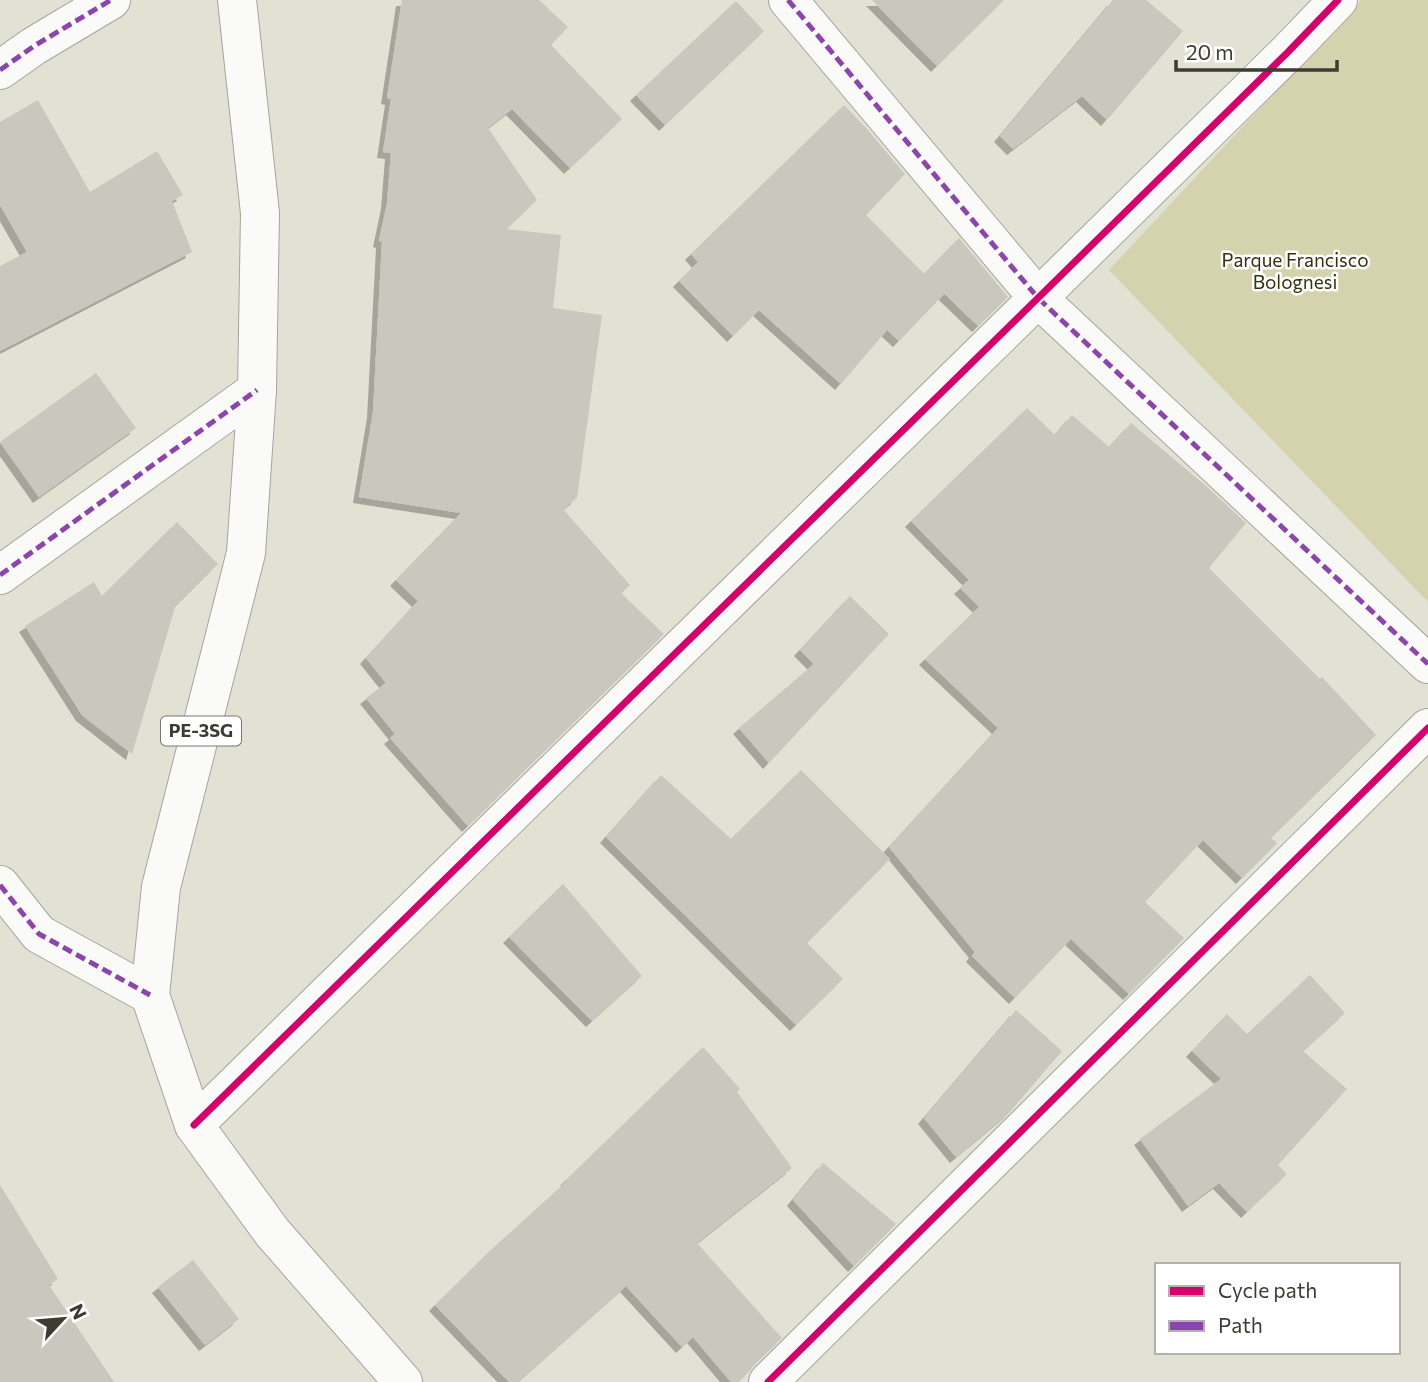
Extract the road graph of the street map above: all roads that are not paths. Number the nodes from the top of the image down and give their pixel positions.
1 (111, 0) edge
2 (237, 0) edge
3 (788, 0) edge
4 (1338, 0) edge
5 (0, 70) edge
6 (1038, 298) junction
7 (257, 390) junction
8 (0, 575) edge
9 (1428, 664) edge
10 (1428, 728) edge
11 (0, 885) edge
12 (150, 995) junction
13 (194, 1125) junction
14 (403, 1382) edge
15 (768, 1382) edge

1 - 5 street
2 - 7 street, PE-3SG
3 - 6 street
4 - 6 street
6 - 9 street
6 - 13 street
7 - 8 street
7 - 12 street, PE-3SG
10 - 15 street
11 - 12 street
12 - 13 street, PE-3SG
13 - 14 street, PE-3SG

